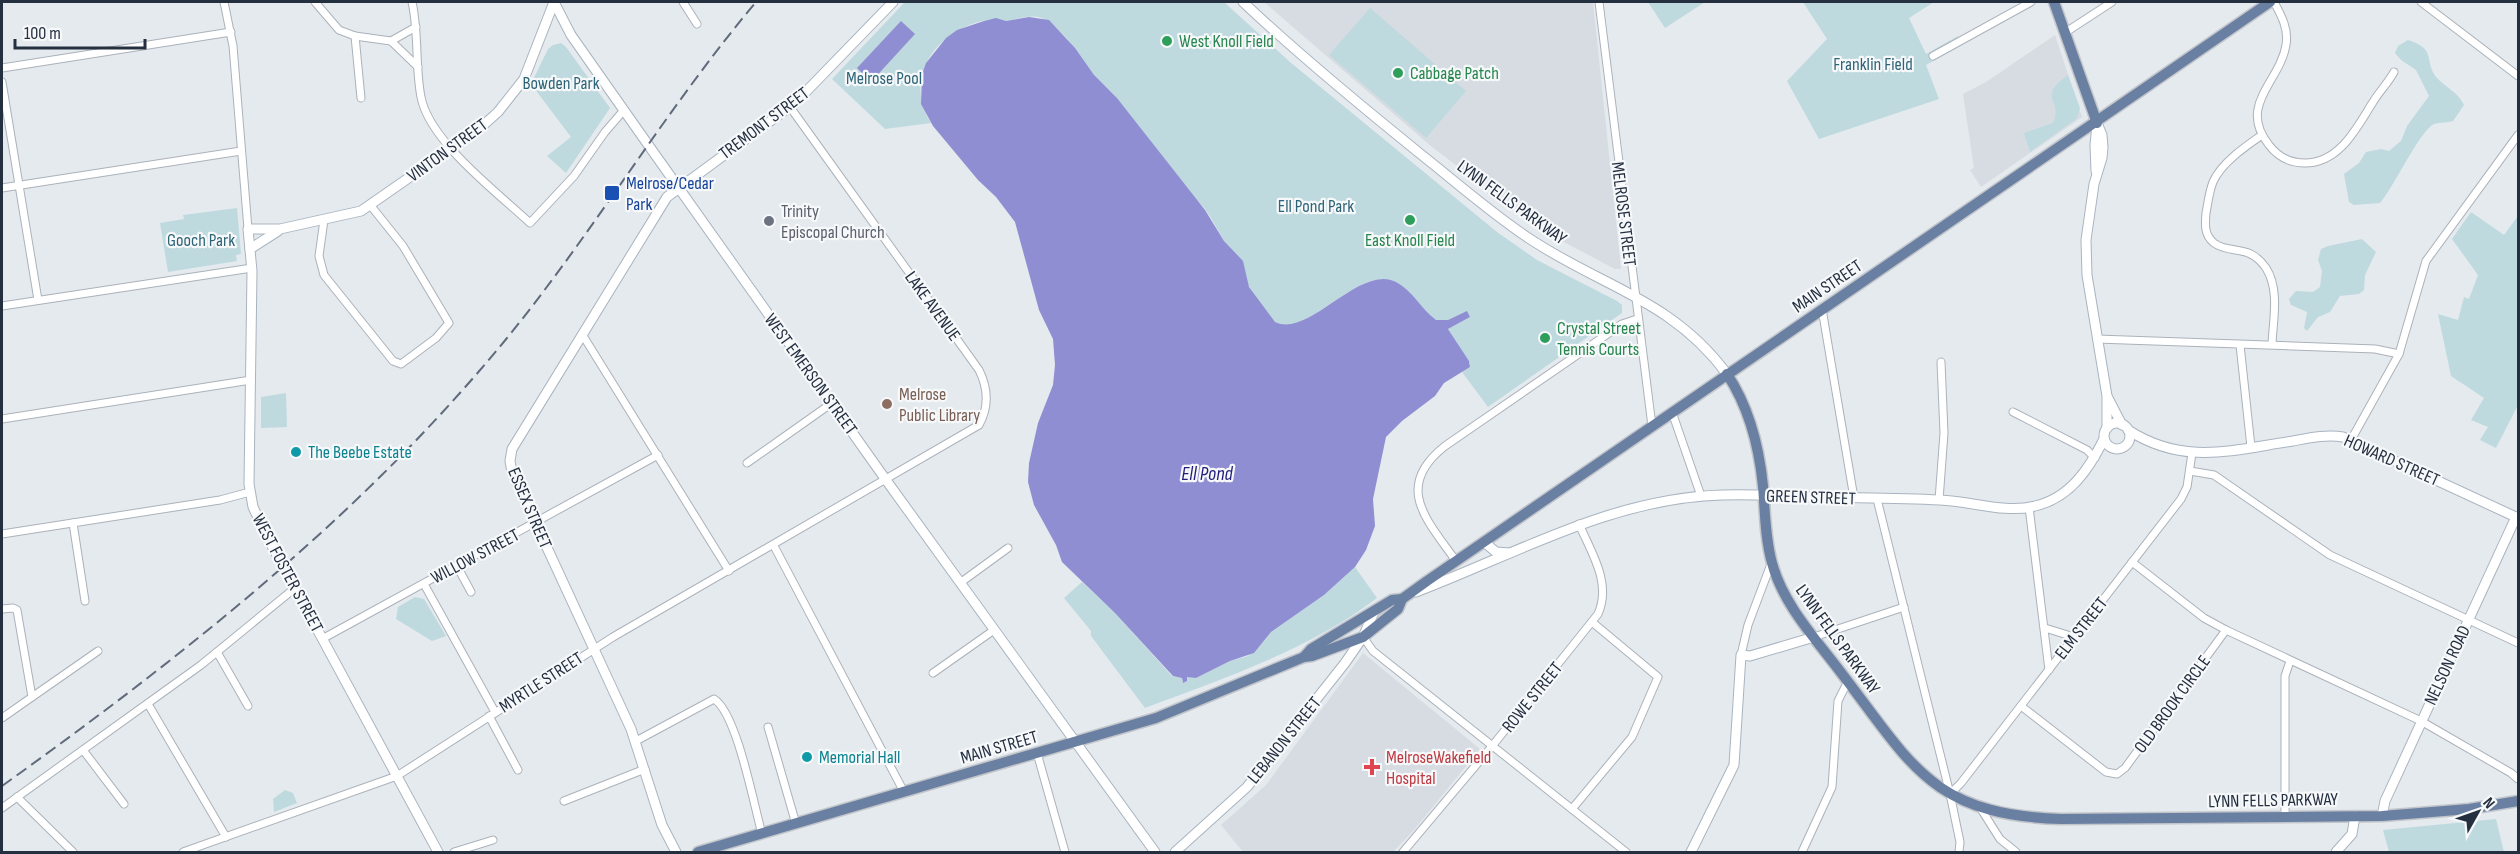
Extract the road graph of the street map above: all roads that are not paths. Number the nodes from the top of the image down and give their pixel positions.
1 (224, 2) edge
2 (315, 2) edge
3 (412, 2) edge
4 (554, 2) edge
5 (683, 2) edge
6 (893, 2) edge
7 (1243, 2) edge
8 (1599, 2) edge
9 (2031, 2) edge
10 (2054, 2) edge
11 (2112, 2) edge
12 (2272, 2) edge
13 (2421, 2) edge
14 (697, 24) dead end
15 (416, 27) junction
16 (231, 32) junction
17 (2066, 32) junction
18 (355, 36) junction
19 (392, 42) junction
20 (1933, 56) dead end
21 (418, 67) junction
22 (2, 68) edge
23 (2394, 72) dead end
24 (2518, 76) edge
25 (2, 82) edge
26 (361, 98) dead end
27 (790, 107) junction
28 (624, 110) junction
29 (2097, 123) junction
30 (2262, 135) junction
31 (2518, 138) edge
32 (451, 149) junction
33 (241, 151) junction
34 (19, 185) junction
35 (678, 186) junction
36 (2, 188) edge
37 (372, 206) junction
38 (324, 220) junction
39 (248, 229) junction
40 (280, 229) junction
41 (250, 249) junction
42 (252, 267) junction
43 (1635, 295) junction
44 (38, 300) junction
45 (2, 306) edge
46 (1822, 309) junction
47 (1637, 319) junction
48 (582, 334) junction
49 (2097, 339) junction
50 (2272, 344) junction
51 (2240, 345) junction
52 (2399, 354) junction
53 (1941, 362) dead end
54 (1727, 374) junction
55 (252, 380) junction
56 (2107, 396) junction
57 (832, 403) junction
58 (1672, 412) junction
59 (2013, 412) dead end
60 (2, 419) edge
61 (1652, 426) junction
62 (2107, 428) junction
63 (2125, 428) junction
64 (2104, 439) junction
65 (2351, 440) junction
66 (2151, 444) junction
67 (2125, 446) junction
68 (2251, 447) junction
69 (2115, 449) junction
70 (2192, 453) junction
71 (658, 455) junction
72 (2095, 458) junction
73 (747, 463) dead end
74 (2190, 471) junction
75 (886, 480) junction
76 (250, 492) junction
77 (1701, 496) junction
78 (1764, 496) junction
79 (1854, 498) junction
80 (1877, 499) junction
81 (1939, 500) junction
82 (2029, 507) junction
83 (2518, 515) edge
84 (73, 523) junction
85 (535, 524) junction
86 (1579, 524) junction
87 (2, 534) edge
88 (1484, 542) junction
89 (774, 546) junction
90 (1008, 548) dead end
91 (1517, 550) junction
92 (1456, 561) junction
93 (1772, 561) junction
94 (2132, 562) junction
95 (457, 566) junction
96 (729, 571) junction
97 (960, 583) junction
98 (424, 584) junction
99 (295, 588) junction
100 (471, 592) dead end
101 (1405, 597) junction
102 (85, 601) dead end
103 (1904, 607) junction
104 (2, 609) edge
105 (1374, 612) junction
106 (2469, 620) junction
107 (1592, 622) junction
108 (2045, 628) junction
109 (994, 630) junction
110 (2226, 630) junction
111 (1363, 637) junction
112 (1814, 637) junction
113 (2074, 637) junction
114 (322, 639) junction
115 (2518, 643) edge
116 (593, 650) junction
117 (98, 651) dead end
118 (217, 652) junction
119 (1741, 655) junction
120 (1304, 657) junction
121 (2290, 661) junction
122 (2049, 670) junction
123 (933, 673) dead end
124 (1848, 681) junction
125 (32, 697) junction
126 (148, 704) junction
127 (248, 706) dead end
128 (2021, 706) junction
129 (492, 714) junction
130 (2, 718) edge
131 (2421, 721) junction
132 (768, 727) dead end
133 (636, 741) junction
134 (1075, 742) junction
135 (1493, 746) junction
136 (83, 750) junction
137 (1037, 753) junction
138 (645, 769) junction
139 (518, 770) dead end
140 (397, 776) junction
141 (2518, 779) edge
142 (904, 792) junction
143 (1950, 794) junction
144 (17, 797) junction
145 (564, 801) dead end
146 (2518, 801) edge
147 (124, 804) dead end
148 (2, 808) edge
149 (1572, 808) junction
150 (1981, 808) junction
151 (2355, 816) junction
152 (2382, 816) junction
153 (2284, 817) junction
154 (796, 824) junction
155 (762, 834) junction
156 (226, 837) junction
157 (493, 840) dead end
158 (73, 852) edge
159 (183, 852) edge
160 (438, 852) edge
161 (454, 852) edge
162 (676, 852) edge
163 (698, 852) edge
164 (1065, 852) edge
165 (1155, 852) edge
166 (1175, 852) edge
167 (1402, 852) edge
168 (1626, 852) edge
169 (1691, 852) edge
170 (1802, 852) edge
171 (1959, 852) edge
172 (2016, 852) edge
173 (2336, 852) edge

1 - 16 street
2 - 18 street
3 - 15 street
4 - 28 street, WEST EMERSON STREET
4 - 32 street, VINTON STREET
5 - 14 street
6 - 27 street, TREMONT STREET
7 - 43 street, LYNN FELLS PARKWAY
8 - 43 street, MELROSE STREET
9 - 20 street
10 - 17 main road
11 - 17 street
12 - 29 main road, MAIN STREET
12 - 30 street
13 - 24 street
15 - 19 street
15 - 21 street
16 - 22 street
16 - 33 street
17 - 29 main road
18 - 19 street
18 - 26 street
19 - 21 street
21 - 32 street
23 - 30 street
25 - 34 street
27 - 35 street, TREMONT STREET
27 - 75 street, LAKE AVENUE
28 - 32 street
28 - 35 street, WEST EMERSON STREET
29 - 46 main road, MAIN STREET
29 - 49 street
30 - 50 street
31 - 52 street
32 - 37 street, VINTON STREET
33 - 34 street
33 - 39 street
34 - 36 street
34 - 44 street
35 - 48 street, ESSEX STREET
35 - 57 street, WEST EMERSON STREET
37 - 38 street, VINTON STREET
37 - 38 street
38 - 40 street, VINTON STREET
39 - 40 street, VINTON STREET
39 - 41 street, WEST FOSTER STREET
40 - 41 street, VINTON STREET
41 - 42 street, WEST FOSTER STREET
42 - 44 street
42 - 55 street, WEST FOSTER STREET
43 - 47 street, MELROSE STREET
43 - 54 street, LYNN FELLS PARKWAY
44 - 45 street
46 - 54 main road, MAIN STREET
46 - 79 street
47 - 61 street, MELROSE STREET
47 - 92 street
48 - 71 street
48 - 85 street, ESSEX STREET
49 - 51 street
49 - 56 street
50 - 51 street
50 - 52 street
51 - 68 street
52 - 65 street
53 - 81 street
54 - 58 main road, MAIN STREET
54 - 78 main road, LYNN FELLS PARKWAY
55 - 60 street
55 - 76 street, WEST FOSTER STREET
56 - 62 street
56 - 63 street
57 - 73 street
57 - 75 street, WEST EMERSON STREET
58 - 61 main road, MAIN STREET
58 - 77 street
59 - 72 street
61 - 88 main road, MAIN STREET
62 - 63 street
62 - 64 street
63 - 66 street, HOWARD STREET
63 - 67 street
64 - 69 street
64 - 72 street, GREEN STREET
65 - 68 street, HOWARD STREET
65 - 83 street, HOWARD STREET
66 - 67 street, HOWARD STREET
66 - 70 street, HOWARD STREET
67 - 69 street
68 - 70 street, HOWARD STREET
69 - 72 street, GREEN STREET
70 - 74 street, ELM STREET
71 - 85 street, WILLOW STREET
71 - 96 street
72 - 82 street, GREEN STREET
74 - 94 street, ELM STREET
74 - 106 street
75 - 89 street, MYRTLE STREET
75 - 97 street, WEST EMERSON STREET
76 - 84 street
76 - 99 street, WEST FOSTER STREET
77 - 78 street, GREEN STREET
77 - 86 street, GREEN STREET
78 - 79 street, GREEN STREET
78 - 93 main road, LYNN FELLS PARKWAY
79 - 80 street, GREEN STREET
80 - 81 street, GREEN STREET
80 - 103 street
81 - 82 street, GREEN STREET
82 - 108 street
83 - 106 street, NELSON ROAD
84 - 87 street
84 - 102 street
85 - 95 street, WILLOW STREET
85 - 116 street, ESSEX STREET
86 - 91 street, GREEN STREET
86 - 107 street, ROWE STREET
88 - 91 street
88 - 92 main road, MAIN STREET
89 - 96 street, MYRTLE STREET
89 - 142 street
90 - 97 street
91 - 101 street, GREEN STREET
92 - 101 main road, MAIN STREET
93 - 112 main road, LYNN FELLS PARKWAY
93 - 119 street
94 - 110 street
94 - 113 street, ELM STREET
95 - 98 street, WILLOW STREET
95 - 100 street
96 - 116 street, MYRTLE STREET
97 - 109 street, WEST EMERSON STREET
98 - 114 street, WILLOW STREET
98 - 129 street
99 - 114 street, WEST FOSTER STREET
99 - 118 street
101 - 105 main road, MAIN STREET
101 - 111 main road, MAIN STREET
103 - 112 street
103 - 143 street
104 - 125 street
105 - 111 street, LEBANON STREET
105 - 120 main road, MAIN STREET
106 - 115 street
106 - 131 street, NELSON ROAD
107 - 135 street, ROWE STREET
107 - 149 street
108 - 113 street
108 - 122 street
109 - 123 street
109 - 134 street, WEST EMERSON STREET
110 - 121 street
110 - 128 street, OLD BROOK CIRCLE
111 - 120 main road, MAIN STREET
111 - 135 street
111 - 166 street, LEBANON STREET
112 - 119 street
112 - 124 main road, LYNN FELLS PARKWAY
113 - 122 street, ELM STREET
114 - 140 street, WEST FOSTER STREET
116 - 129 street, MYRTLE STREET
116 - 133 street, ESSEX STREET
117 - 125 street
118 - 126 street
118 - 127 street
119 - 169 street
120 - 134 main road, MAIN STREET
121 - 131 street
121 - 153 street
122 - 128 street, ELM STREET
124 - 143 main road, LYNN FELLS PARKWAY
124 - 170 street
125 - 130 street
126 - 136 street
126 - 156 street
128 - 143 street, ELM STREET
129 - 139 street
129 - 140 street, MYRTLE STREET
131 - 141 street
131 - 152 street, NELSON ROAD
132 - 154 street
133 - 138 street, ESSEX STREET
133 - 155 street
134 - 137 main road, MAIN STREET
134 - 165 street, WEST EMERSON STREET
135 - 149 street
135 - 167 street, ROWE STREET
136 - 144 street
136 - 147 street
137 - 142 main road, MAIN STREET
137 - 164 street
138 - 145 street
138 - 162 street, ESSEX STREET
140 - 156 street, MYRTLE STREET
140 - 160 street, WEST FOSTER STREET
142 - 154 main road, MAIN STREET
143 - 150 main road, LYNN FELLS PARKWAY
143 - 171 street
144 - 148 street
144 - 158 street
146 - 152 main road, LYNN FELLS PARKWAY
149 - 168 street
150 - 153 main road, LYNN FELLS PARKWAY
150 - 172 street
151 - 152 main road, LYNN FELLS PARKWAY
151 - 153 main road, LYNN FELLS PARKWAY
151 - 173 street
154 - 155 main road, MAIN STREET
155 - 163 main road, MAIN STREET
156 - 159 street, MYRTLE STREET
157 - 161 street

